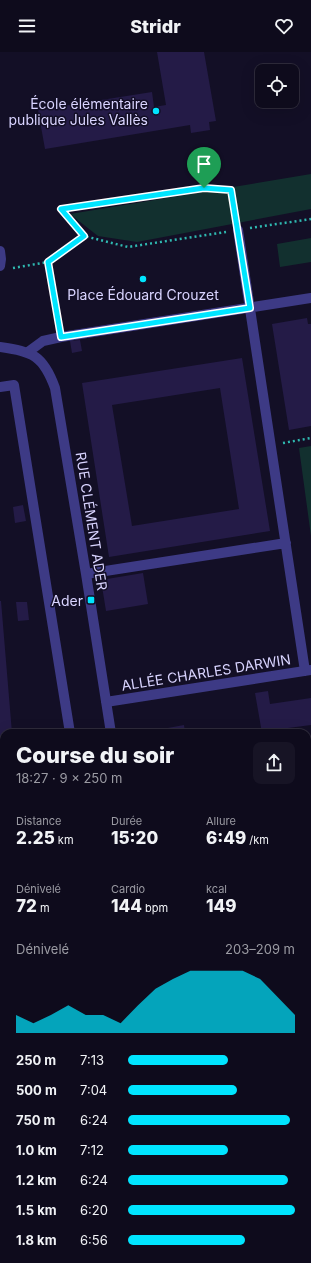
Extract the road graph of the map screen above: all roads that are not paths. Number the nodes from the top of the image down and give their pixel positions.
1 (238, 230) road end
2 (0, 251) edge
3 (3, 267) edge
4 (311, 298) edge
5 (250, 308) junction
6 (0, 347) edge
7 (28, 352) junction
8 (0, 387) edge
9 (286, 543) junction
10 (86, 574) junction
11 (308, 671) edge
12 (106, 702) junction
13 (69, 729) edge
14 (110, 729) edge

1 - 5 street
2 - 3 street
4 - 5 street
5 - 7 street
5 - 9 street
6 - 7 street, RUE CLÉMENT ADER
7 - 10 street, RUE CLÉMENT ADER
8 - 13 street
9 - 10 street
9 - 11 street
10 - 12 street, RUE CLÉMENT ADER
11 - 12 street, ALLÉE CHARLES DARWIN
12 - 14 street, RUE CLÉMENT ADER

